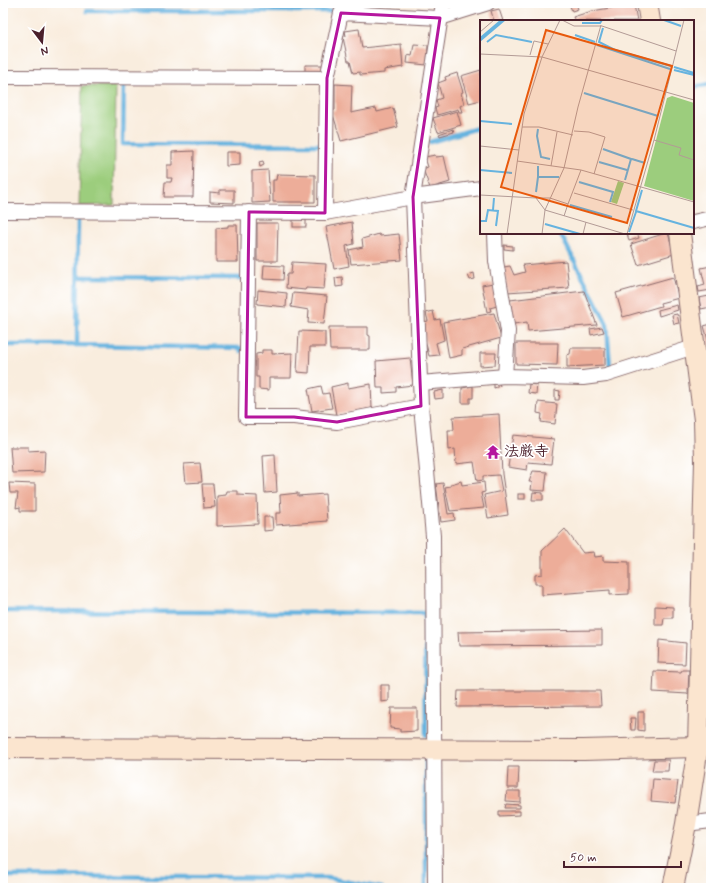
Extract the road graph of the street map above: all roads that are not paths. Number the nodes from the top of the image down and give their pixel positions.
1 (443, 3) edge
2 (488, 3) edge
3 (647, 3) edge
4 (341, 8) edge
5 (440, 18) junction
6 (650, 20) edge
7 (3, 77) edge
8 (327, 78) junction
9 (480, 188) edge
10 (413, 197) junction
11 (3, 211) edge
12 (249, 212) junction
13 (325, 212) junction
14 (711, 218) edge
15 (694, 222) edge
16 (494, 234) edge
17 (680, 234) edge
18 (694, 347) junction
19 (505, 376) junction
20 (420, 383) junction
21 (421, 406) junction
22 (704, 745) edge
23 (3, 748) edge
24 (434, 748) junction
25 (711, 821) edge
26 (686, 824) junction
27 (435, 888) edge
28 (673, 888) edge

1 - 5 street
2 - 5 street
3 - 6 street
4 - 5 street
4 - 8 street
5 - 10 street
7 - 8 street
8 - 13 street
9 - 10 street
10 - 13 street
10 - 20 street
11 - 12 street
12 - 13 street
12 - 21 street
14 - 15 street
16 - 19 street
17 - 18 street
18 - 19 street
18 - 22 street
19 - 20 street
20 - 21 street
21 - 24 street
22 - 24 street
22 - 26 street
23 - 24 street
24 - 27 street
25 - 26 street
26 - 28 street

